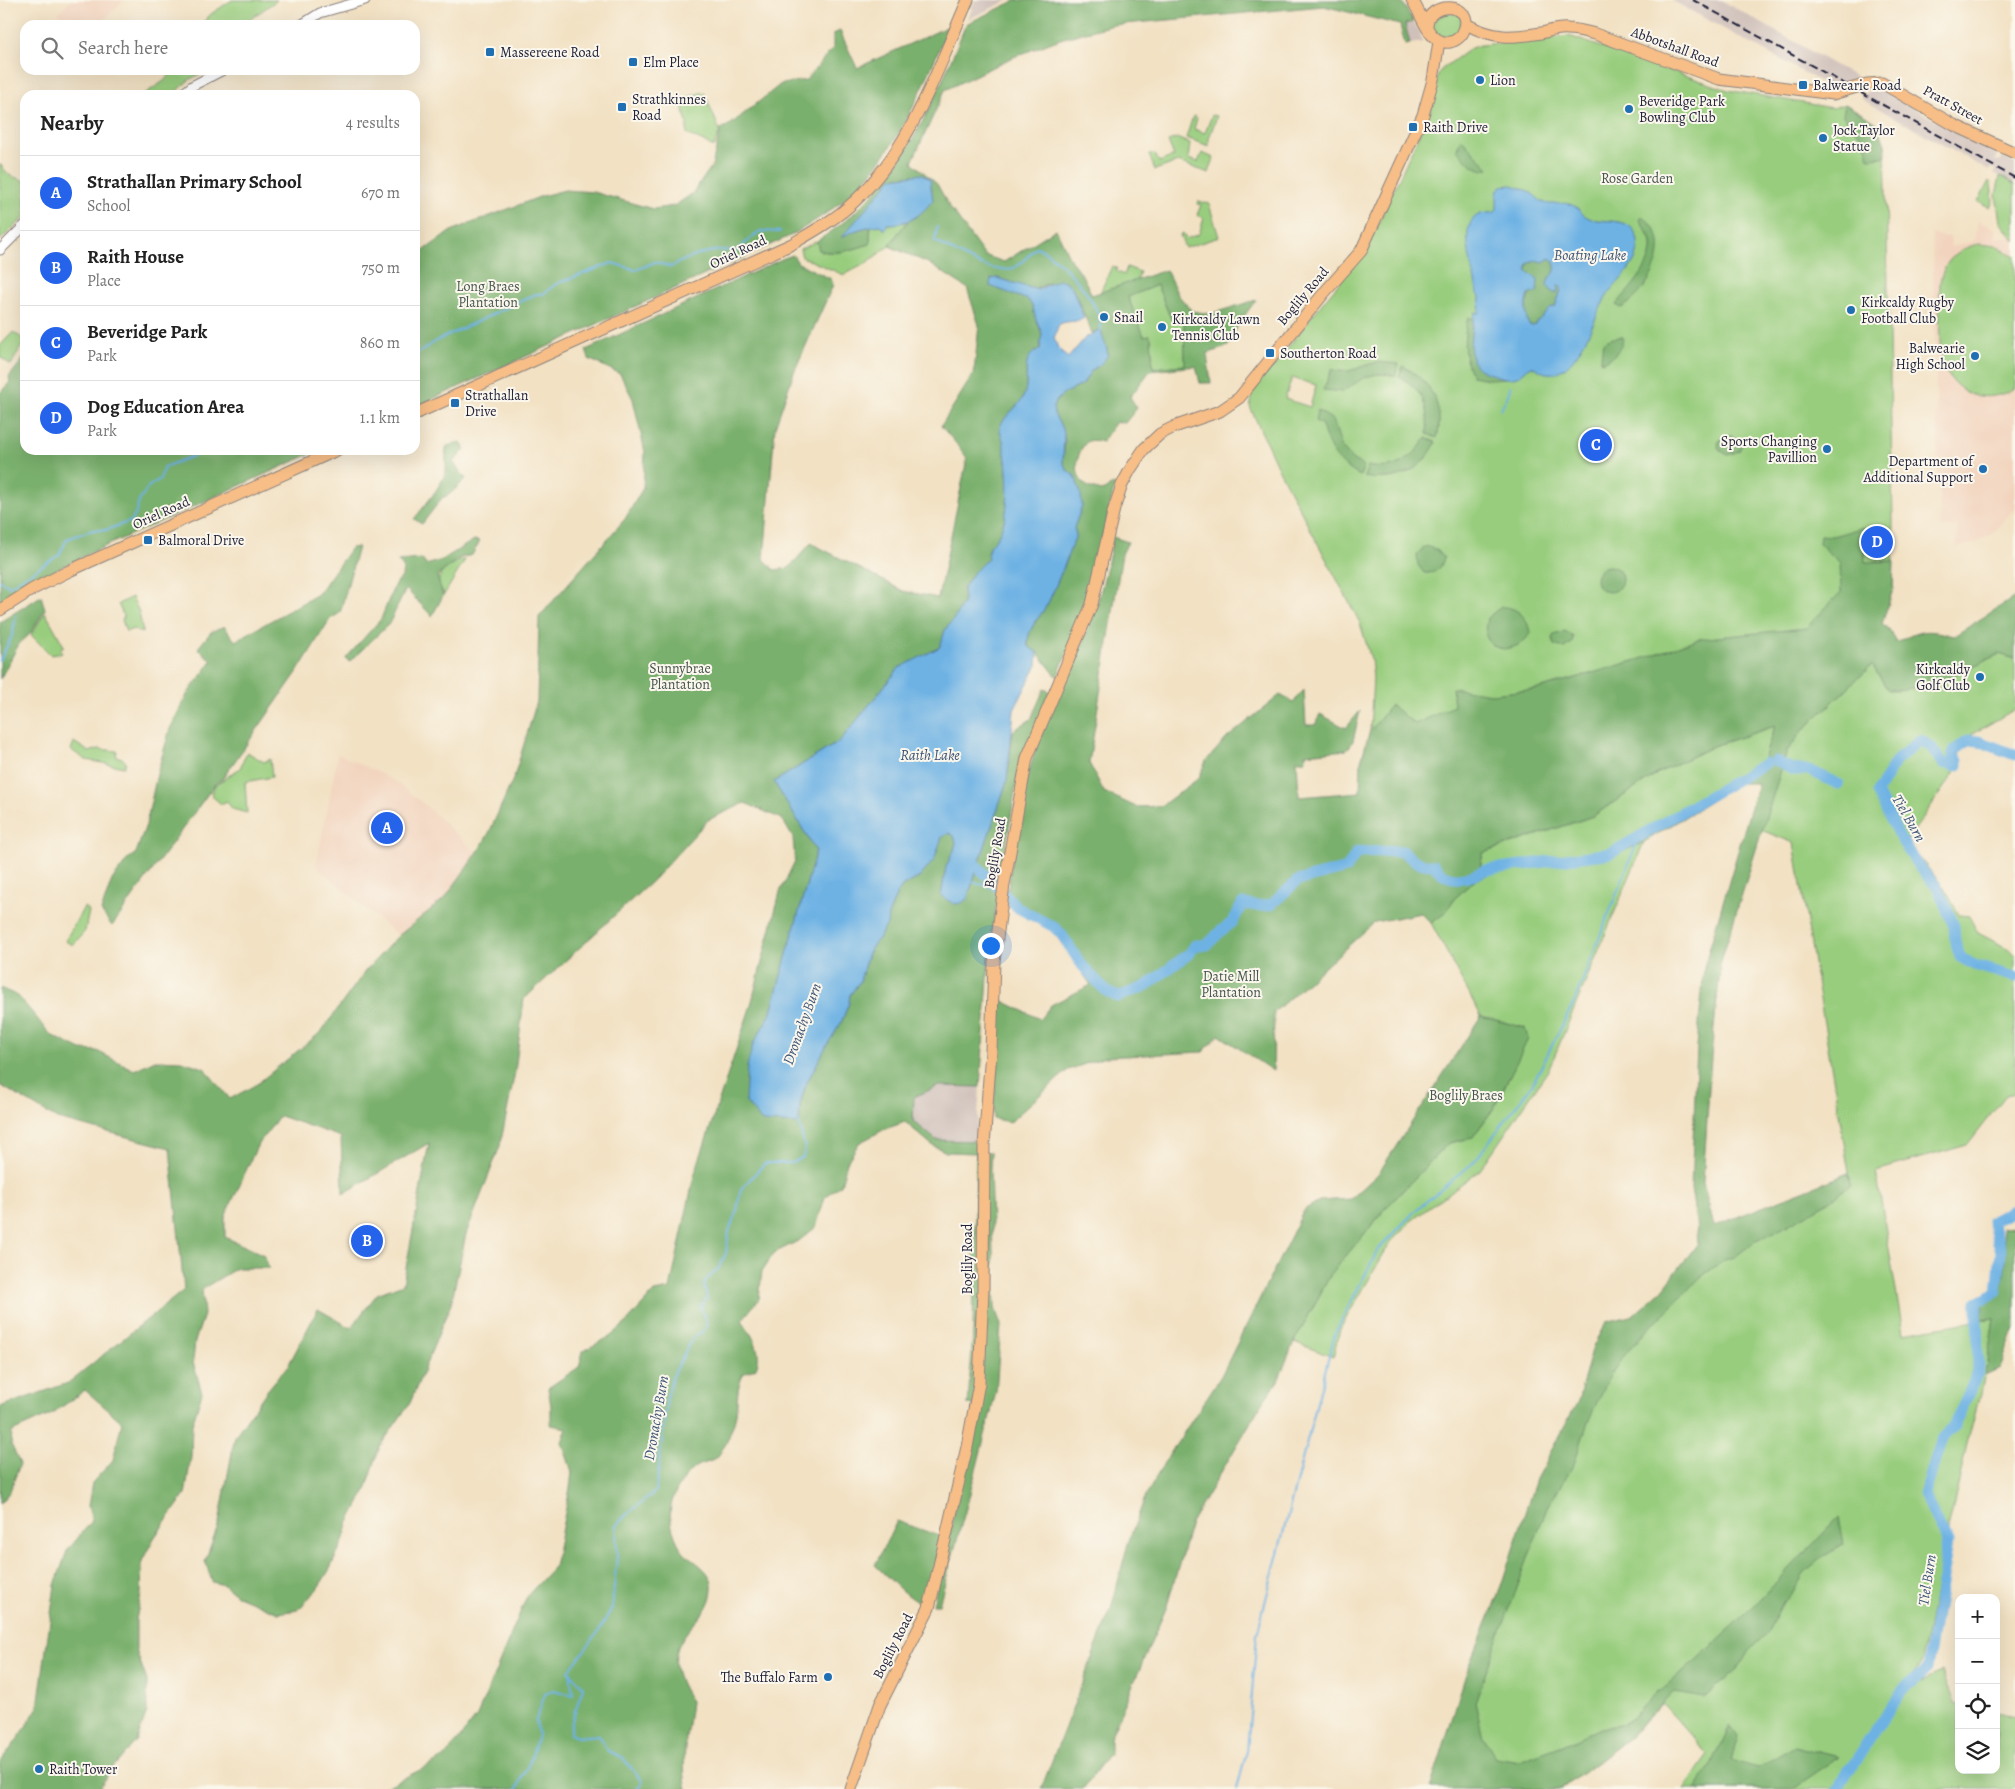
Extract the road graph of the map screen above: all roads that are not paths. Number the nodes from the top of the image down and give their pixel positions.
1 (365, 0) edge
2 (968, 0) edge
3 (1413, 1) edge
4 (1453, 2) edge
5 (1436, 5) junction
6 (308, 20) edge
7 (1466, 24) junction
8 (1426, 26) junction
9 (1439, 41) junction
10 (213, 75) edge
11 (1877, 82) joint
12 (187, 90) edge
13 (2015, 153) edge
14 (20, 230) edge
15 (0, 250) edge
16 (420, 412) edge
17 (327, 455) edge
18 (0, 610) edge
19 (851, 1789) edge

1 - 6 street
2 - 16 main road, Oriel Road
3 - 5 main road
3 - 8 main road
4 - 5 main road
4 - 7 main road
5 - 8 main road
7 - 9 main road
7 - 11 main road, Abbotshall Road
8 - 9 main road
9 - 19 main road, Boglily Road
10 - 12 street
11 - 13 main road, Pratt Street
14 - 15 street
17 - 18 main road, Oriel Road

